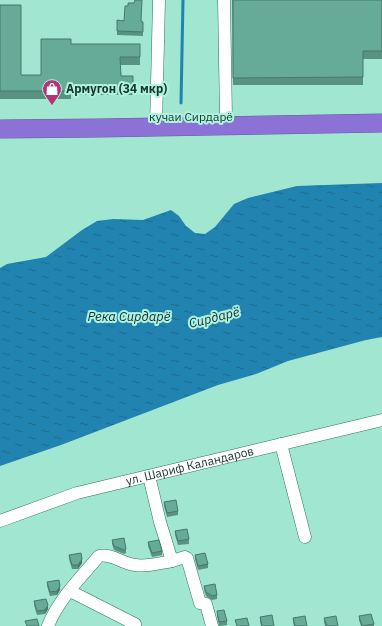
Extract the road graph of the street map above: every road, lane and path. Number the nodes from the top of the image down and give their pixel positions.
1 (159, 0) edge
2 (224, 0) edge
3 (382, 114) edge
4 (226, 117) junction
5 (0, 119) edge
6 (156, 122) junction
7 (382, 123) edge
8 (0, 129) edge
9 (382, 420) edge
10 (280, 444) junction
11 (149, 476) junction
12 (0, 521) edge
13 (304, 537) dead end
14 (172, 561) junction
15 (70, 591) junction
16 (48, 626) edge
17 (135, 626) edge
18 (212, 626) edge

1 - 6 street
2 - 4 street
3 - 4 highway, кучаи Сирдарё
4 - 6 highway, кучаи Сирдарё
5 - 6 highway, кучаи Сирдарё
6 - 7 highway
6 - 8 highway
9 - 10 street, ул. Шариф Каландаров
10 - 11 street, ул. Шариф Каландаров
10 - 13 street
11 - 12 street, ул. Шариф Каландаров
11 - 14 street
14 - 15 street
14 - 18 street
15 - 16 street
15 - 17 street

